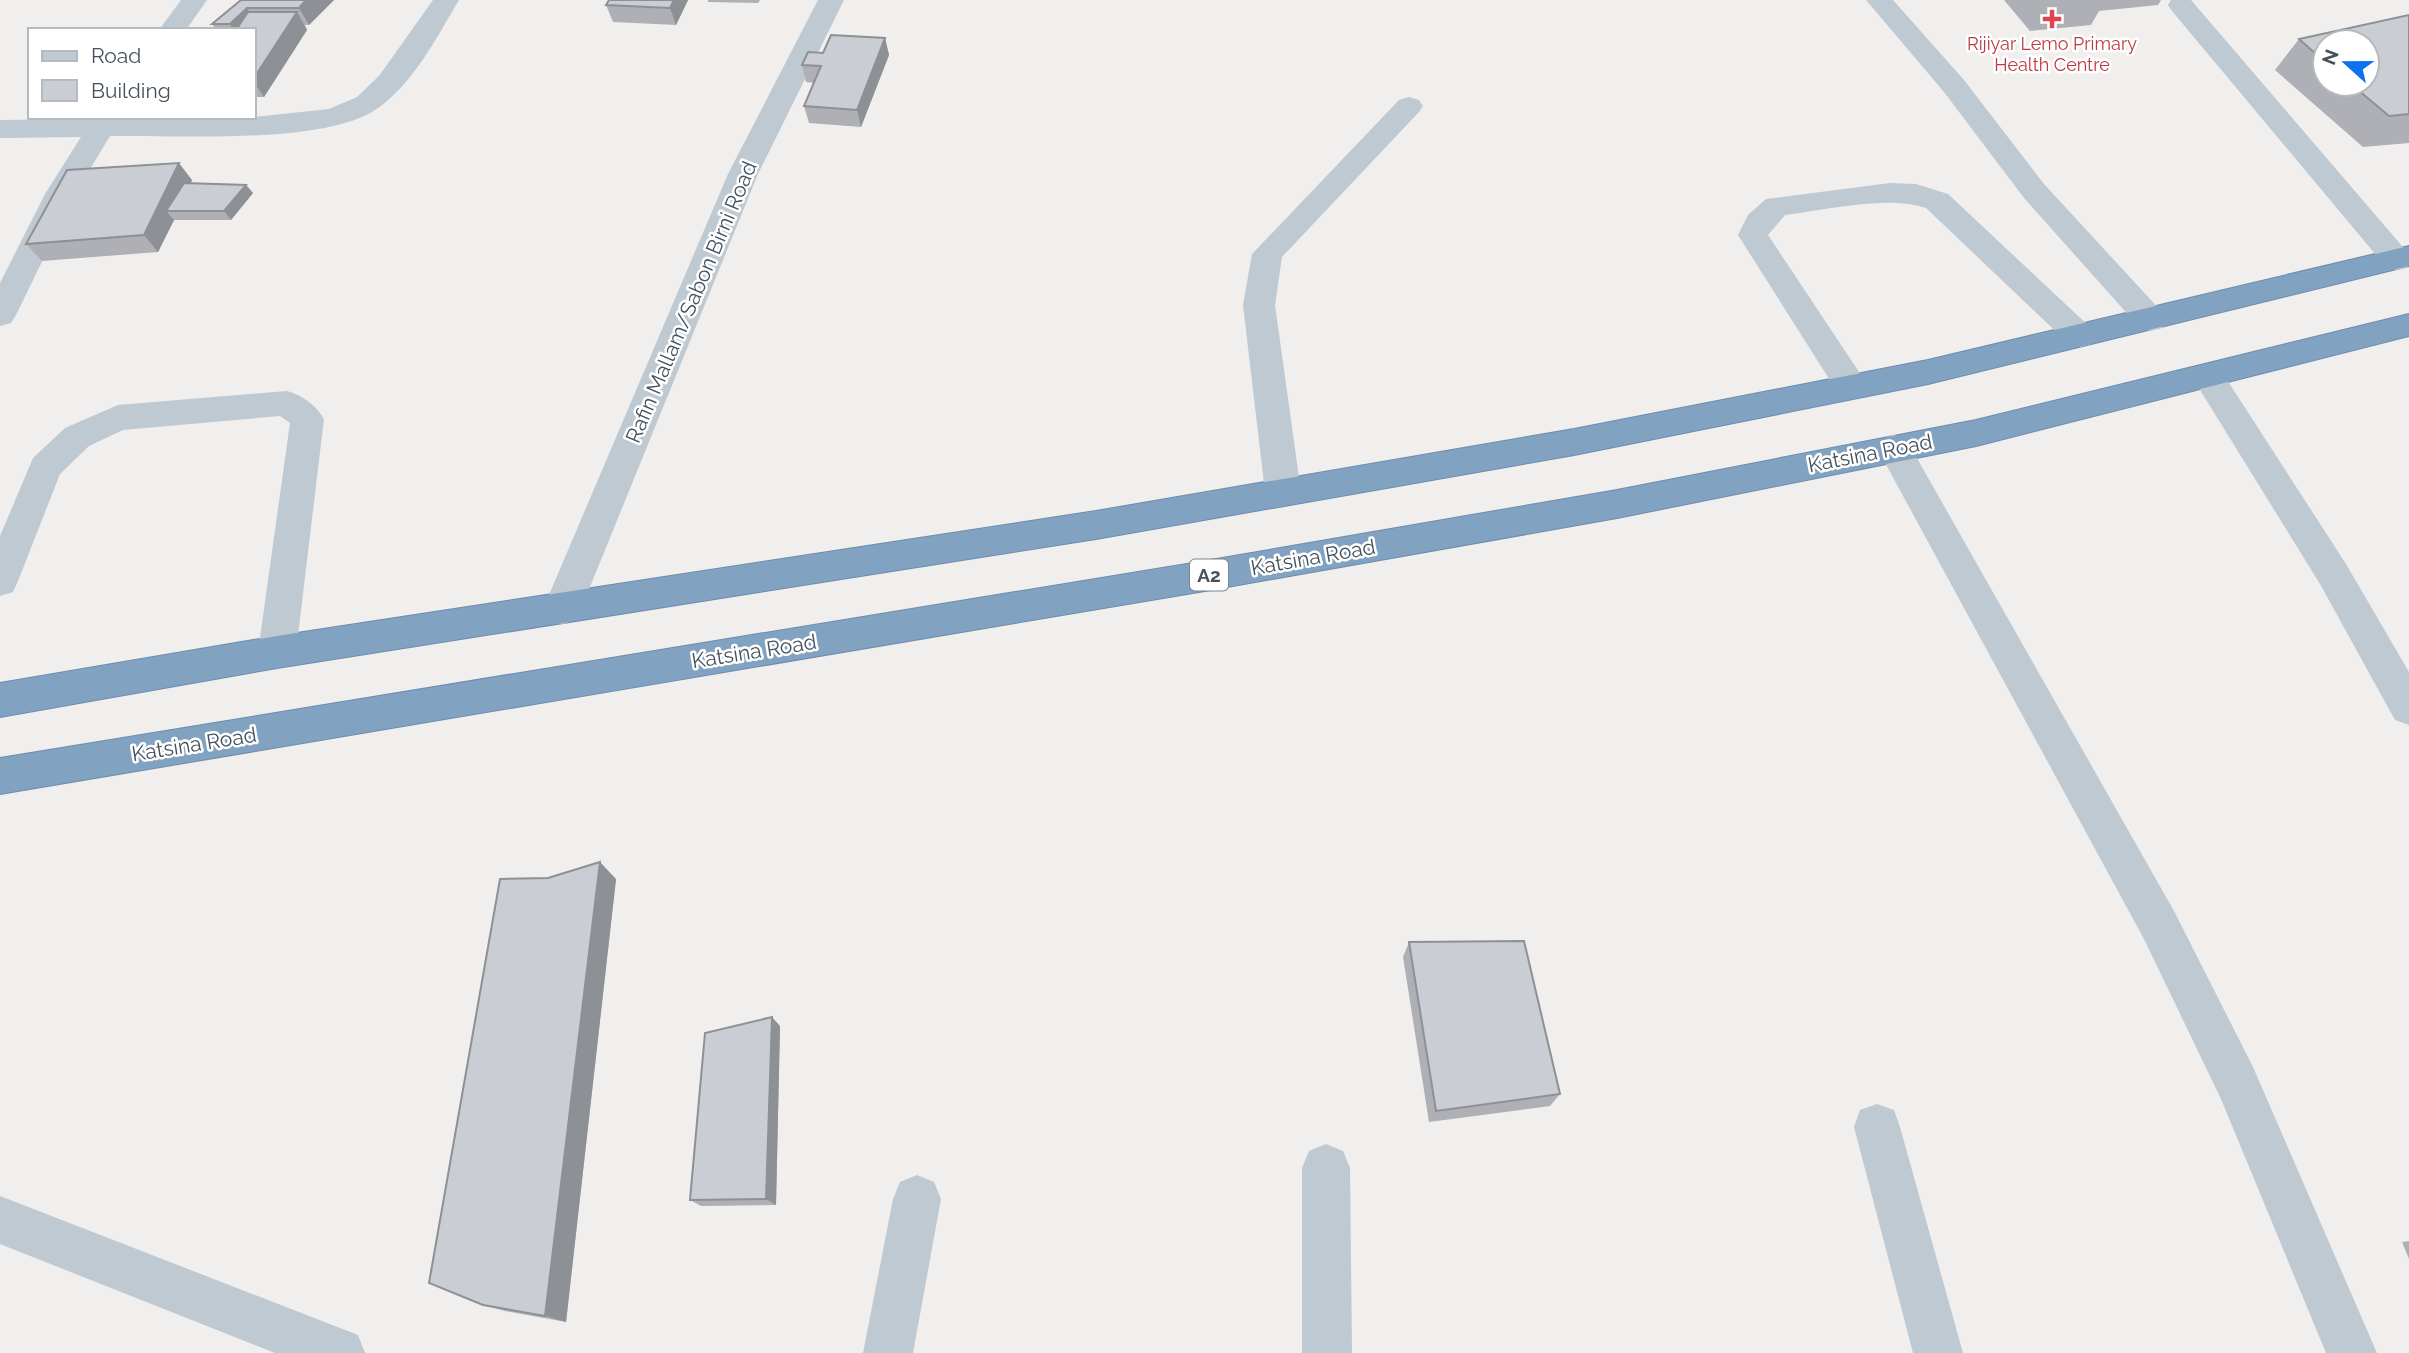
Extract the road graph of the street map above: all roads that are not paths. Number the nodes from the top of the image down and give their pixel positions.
1 (194, 0) edge
2 (446, 0) edge
3 (831, 0) edge
4 (1879, 0) edge
5 (2181, 5) dead end
6 (173, 28) edge
7 (1409, 106) dead end
8 (104, 122) edge
9 (0, 128) edge
10 (2403, 258) edge
11 (0, 314) edge
12 (2151, 320) junction
13 (2409, 325) edge
14 (2080, 336) junction
15 (2208, 377) junction
16 (1852, 387) junction
17 (1894, 448) junction
18 (1283, 492) junction
19 (0, 581) edge
20 (562, 608) junction
21 (277, 652) junction
22 (0, 699) edge
23 (2409, 708) edge
24 (0, 776) edge
25 (1877, 1127) dead end
26 (1326, 1168) dead end
27 (918, 1199) dead end
28 (0, 1220) edge
29 (331, 1351) edge
30 (888, 1353) edge
31 (1327, 1353) edge
32 (1938, 1353) edge
33 (2351, 1353) edge

1 - 6 street
2 - 8 street
3 - 20 street, Rafin Mallam/Sabon Birni Road
4 - 12 street
5 - 10 street
7 - 18 street
8 - 9 street
8 - 11 street
10 - 12 highway
12 - 14 highway
13 - 15 highway, Katsina Road / A2
14 - 16 highway
14 - 16 street
15 - 17 highway, Katsina Road / A2
15 - 23 street
16 - 18 highway
17 - 24 highway, Katsina Road / A2
17 - 33 street
18 - 20 highway
19 - 21 street
20 - 21 highway
21 - 22 highway
25 - 32 street
26 - 31 street
27 - 30 street
28 - 29 street

